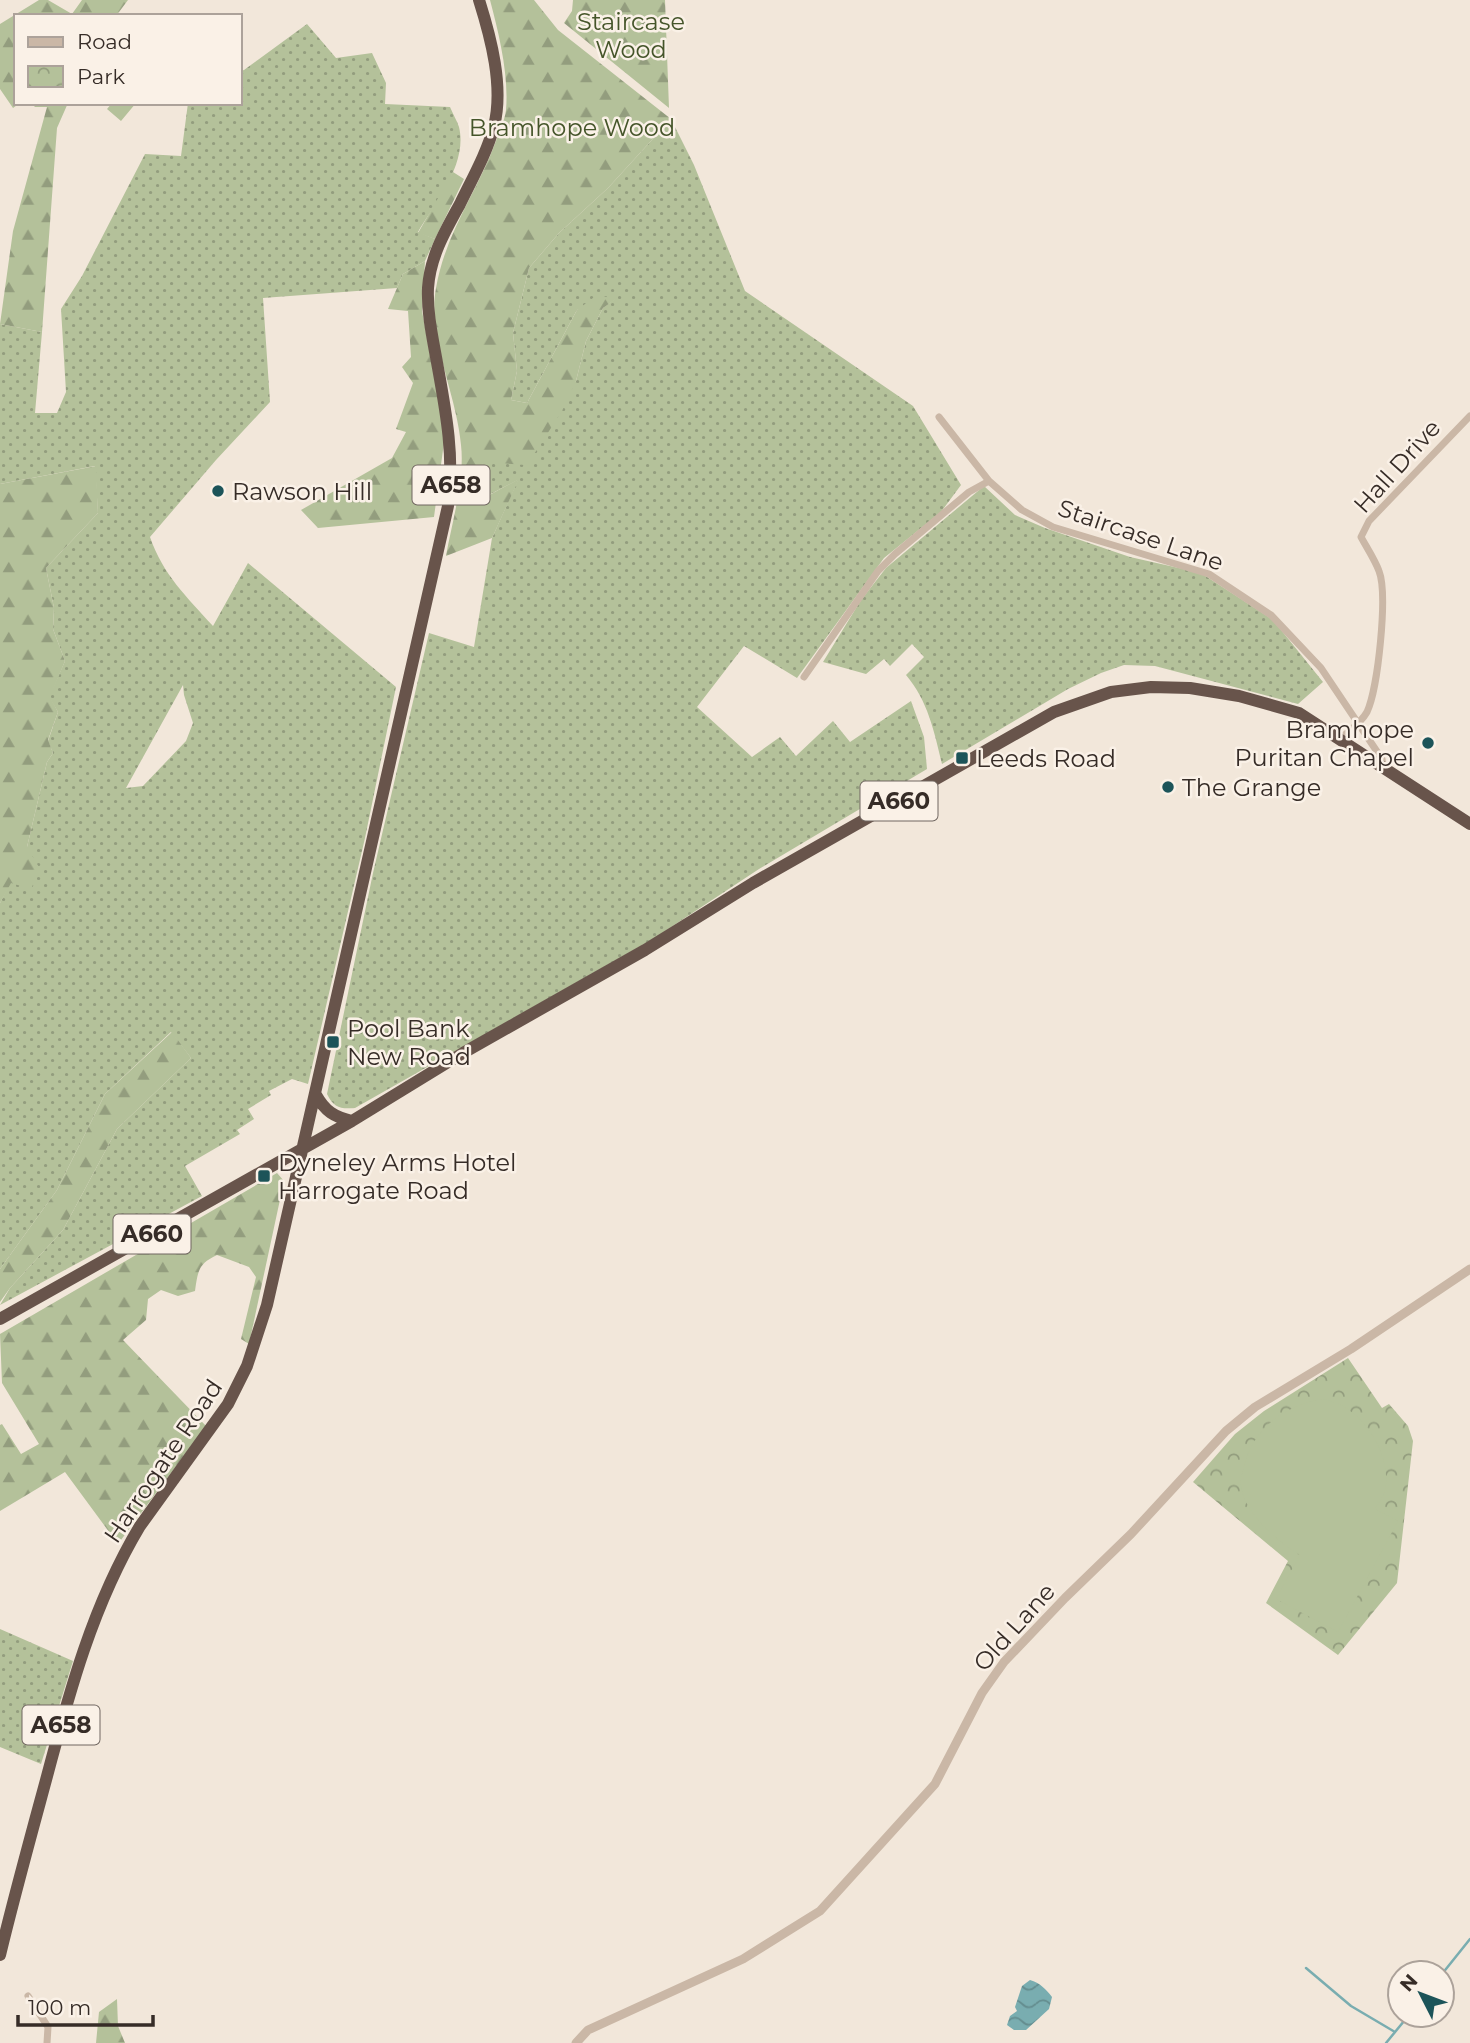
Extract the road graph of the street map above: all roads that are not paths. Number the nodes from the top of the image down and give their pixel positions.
1 (479, 0) edge
2 (1470, 416) edge
3 (939, 417) dead end
4 (989, 481) junction
5 (804, 677) dead end
6 (1359, 723) junction
7 (1340, 739) junction
8 (1383, 767) junction
9 (1470, 824) edge
10 (316, 1095) junction
11 (352, 1121) junction
12 (304, 1148) junction
13 (1470, 1269) edge
14 (0, 1319) edge
15 (0, 1955) edge
16 (27, 1996) dead end
17 (47, 2043) edge
18 (576, 2043) edge

1 - 10 highway, A658
2 - 6 street, Hall Drive
3 - 4 street, Staircase Lane
4 - 5 street
4 - 6 street, Staircase Lane
6 - 7 street, Hall Drive
6 - 8 street, Staircase Lane
7 - 8 highway, A660
7 - 11 highway, A660
8 - 9 highway, A660
10 - 11 highway
10 - 12 highway, A658
11 - 12 highway, A660
12 - 14 highway, A660
12 - 15 highway, Harrogate Road / A658
13 - 18 street, Old Lane
16 - 17 street

